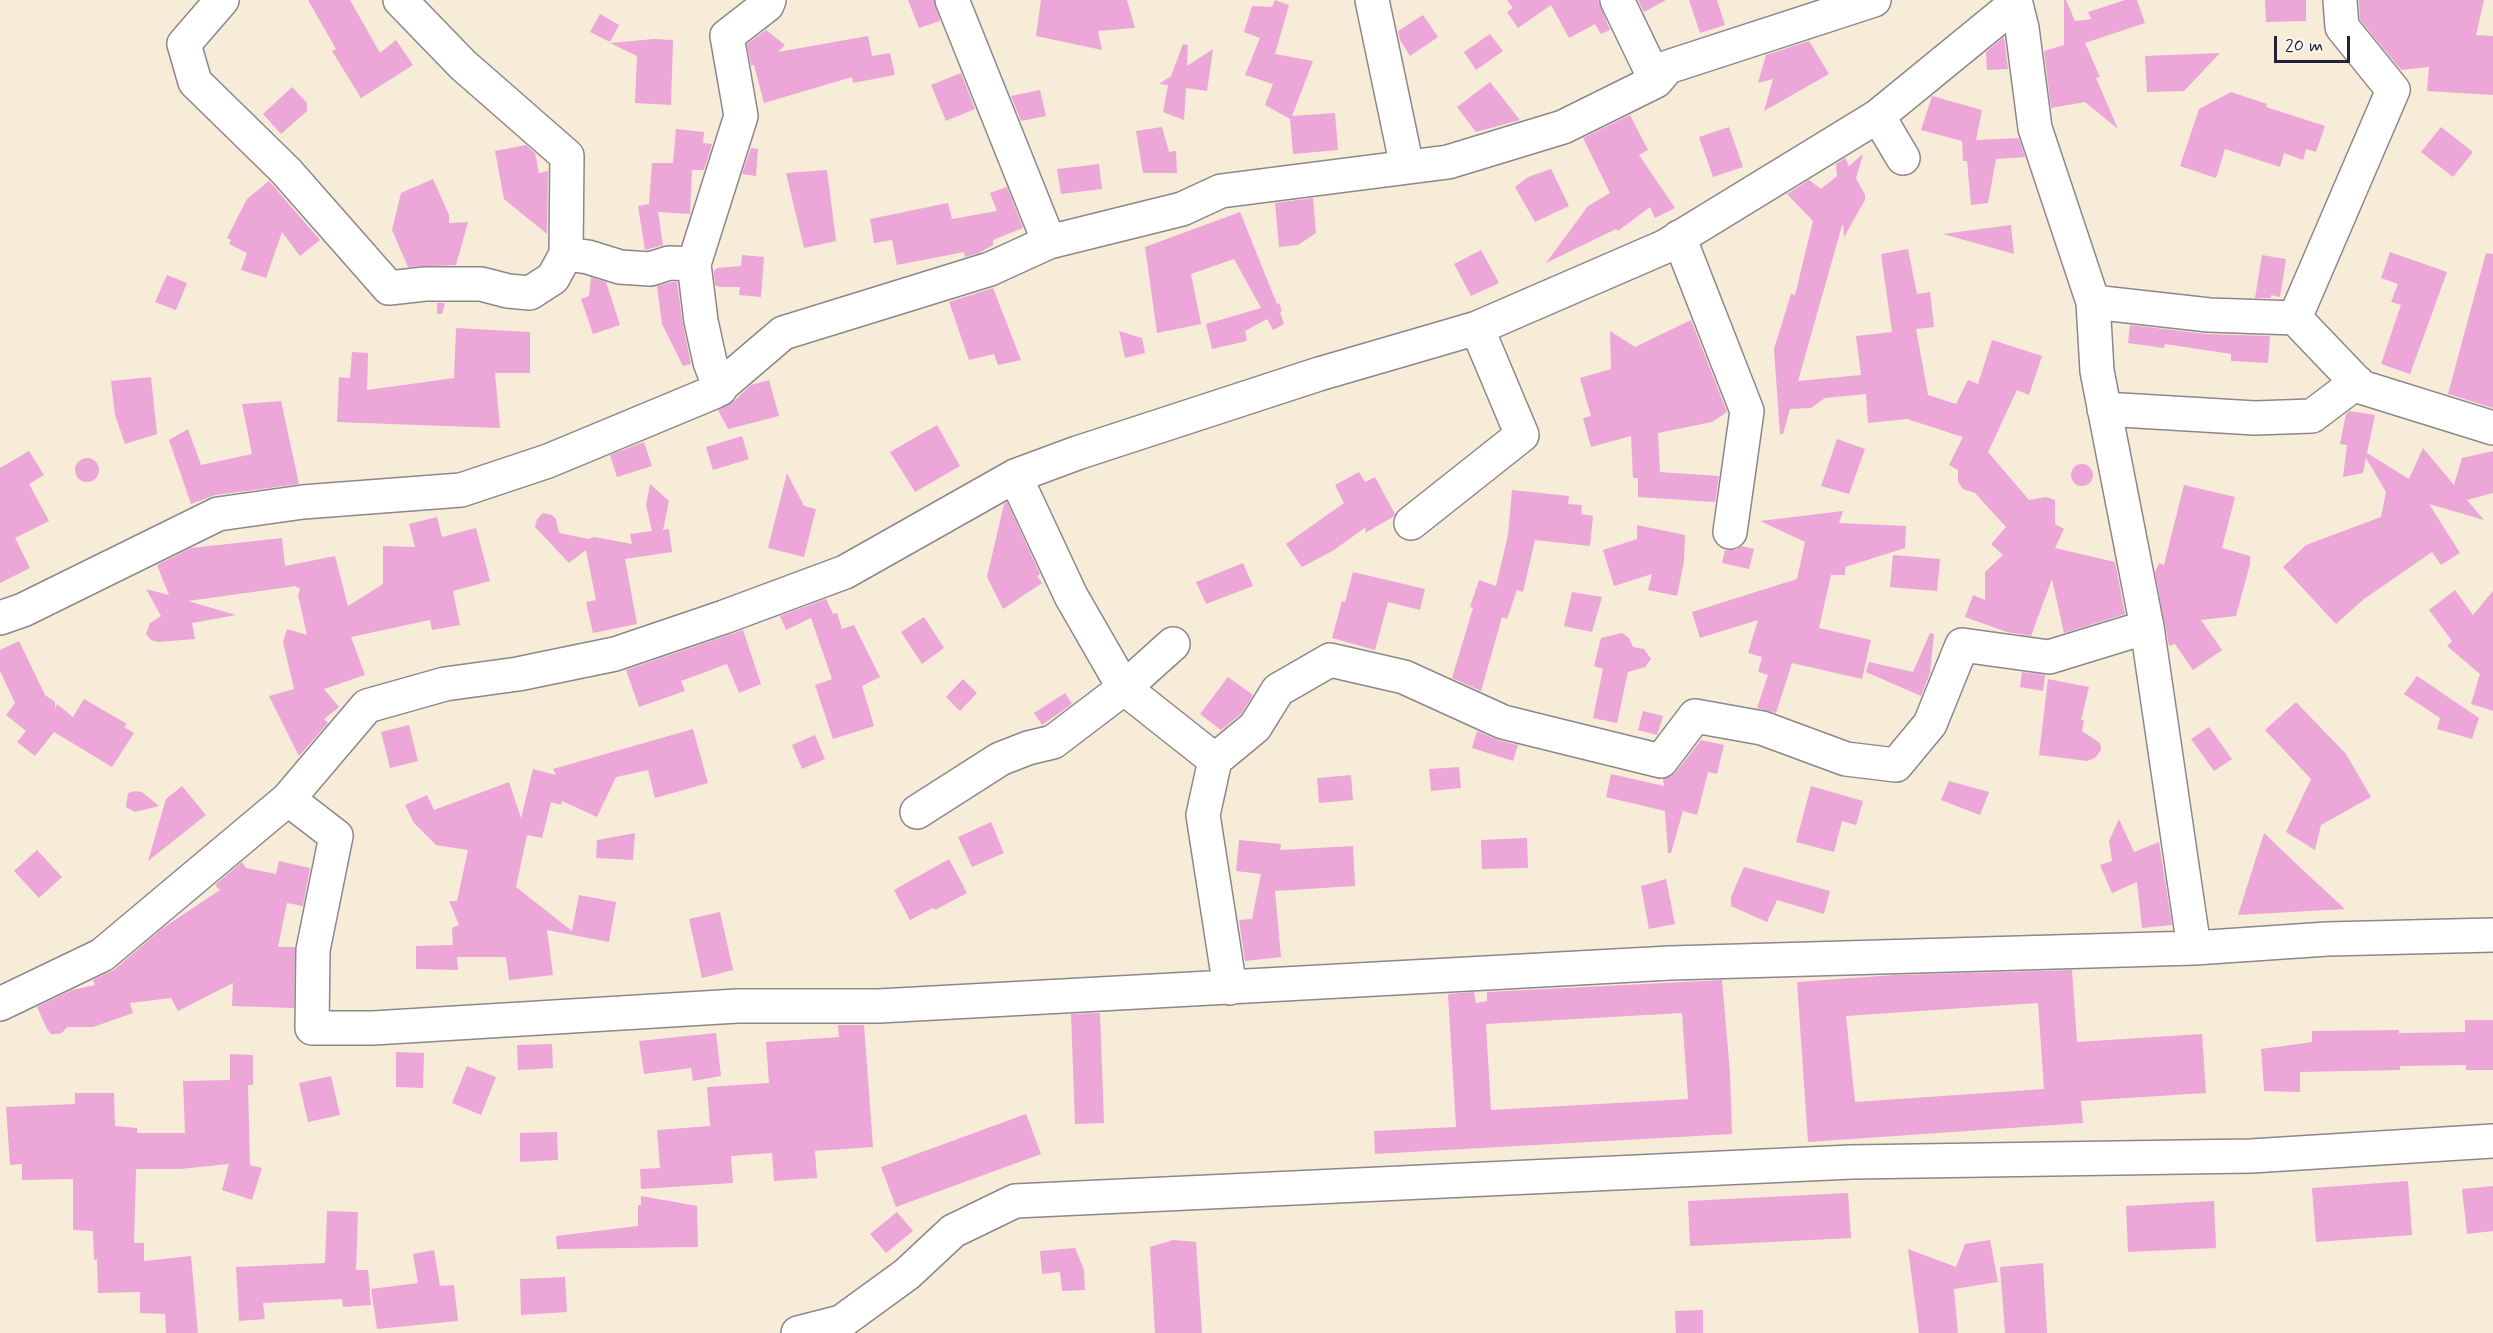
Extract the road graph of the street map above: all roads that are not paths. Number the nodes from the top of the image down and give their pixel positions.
1 (222, 0) edge
2 (400, 0) edge
3 (769, 0) edge
4 (952, 0) edge
5 (1372, 0) edge
6 (1617, 0) edge
7 (1874, 0) edge
8 (2340, 0) edge
9 (2015, 2) edge
10 (1656, 81) junction
11 (1878, 116) junction
12 (1903, 158) dead end
13 (1407, 167) junction
14 (1679, 237) junction
15 (1049, 242) junction
16 (566, 255) junction
17 (694, 264) junction
18 (2093, 302) junction
19 (2295, 318) junction
20 (1477, 328) junction
21 (2357, 382) junction
22 (720, 389) junction
23 (2104, 409) junction
24 (2493, 428) edge
25 (1015, 476) junction
26 (1411, 523) dead end
27 (1730, 532) dead end
28 (0, 618) edge
29 (2147, 627) junction
30 (1173, 644) dead end
31 (1124, 688) junction
32 (1215, 760) junction
33 (288, 799) junction
34 (917, 812) dead end
35 (2493, 935) edge
36 (2194, 948) junction
37 (1230, 988) junction
38 (0, 1004) edge
39 (2493, 1141) edge
40 (798, 1333) edge

1 - 16 street
2 - 16 street
3 - 17 street
4 - 15 street
5 - 13 street
6 - 10 street
7 - 10 street
8 - 19 street
9 - 11 street
9 - 18 street
10 - 13 street
11 - 12 street
11 - 14 street
13 - 15 street
14 - 20 street
14 - 27 street
15 - 22 street
16 - 17 street
17 - 22 street
18 - 19 street
18 - 23 street
19 - 21 street
20 - 25 street
20 - 26 street
21 - 23 street
21 - 24 street
22 - 28 street
23 - 29 street
25 - 31 street
25 - 33 street
29 - 32 street
29 - 36 street
30 - 31 street
31 - 32 street
31 - 34 street
32 - 37 street
33 - 37 street
33 - 38 street
35 - 36 street
36 - 37 street
39 - 40 street

